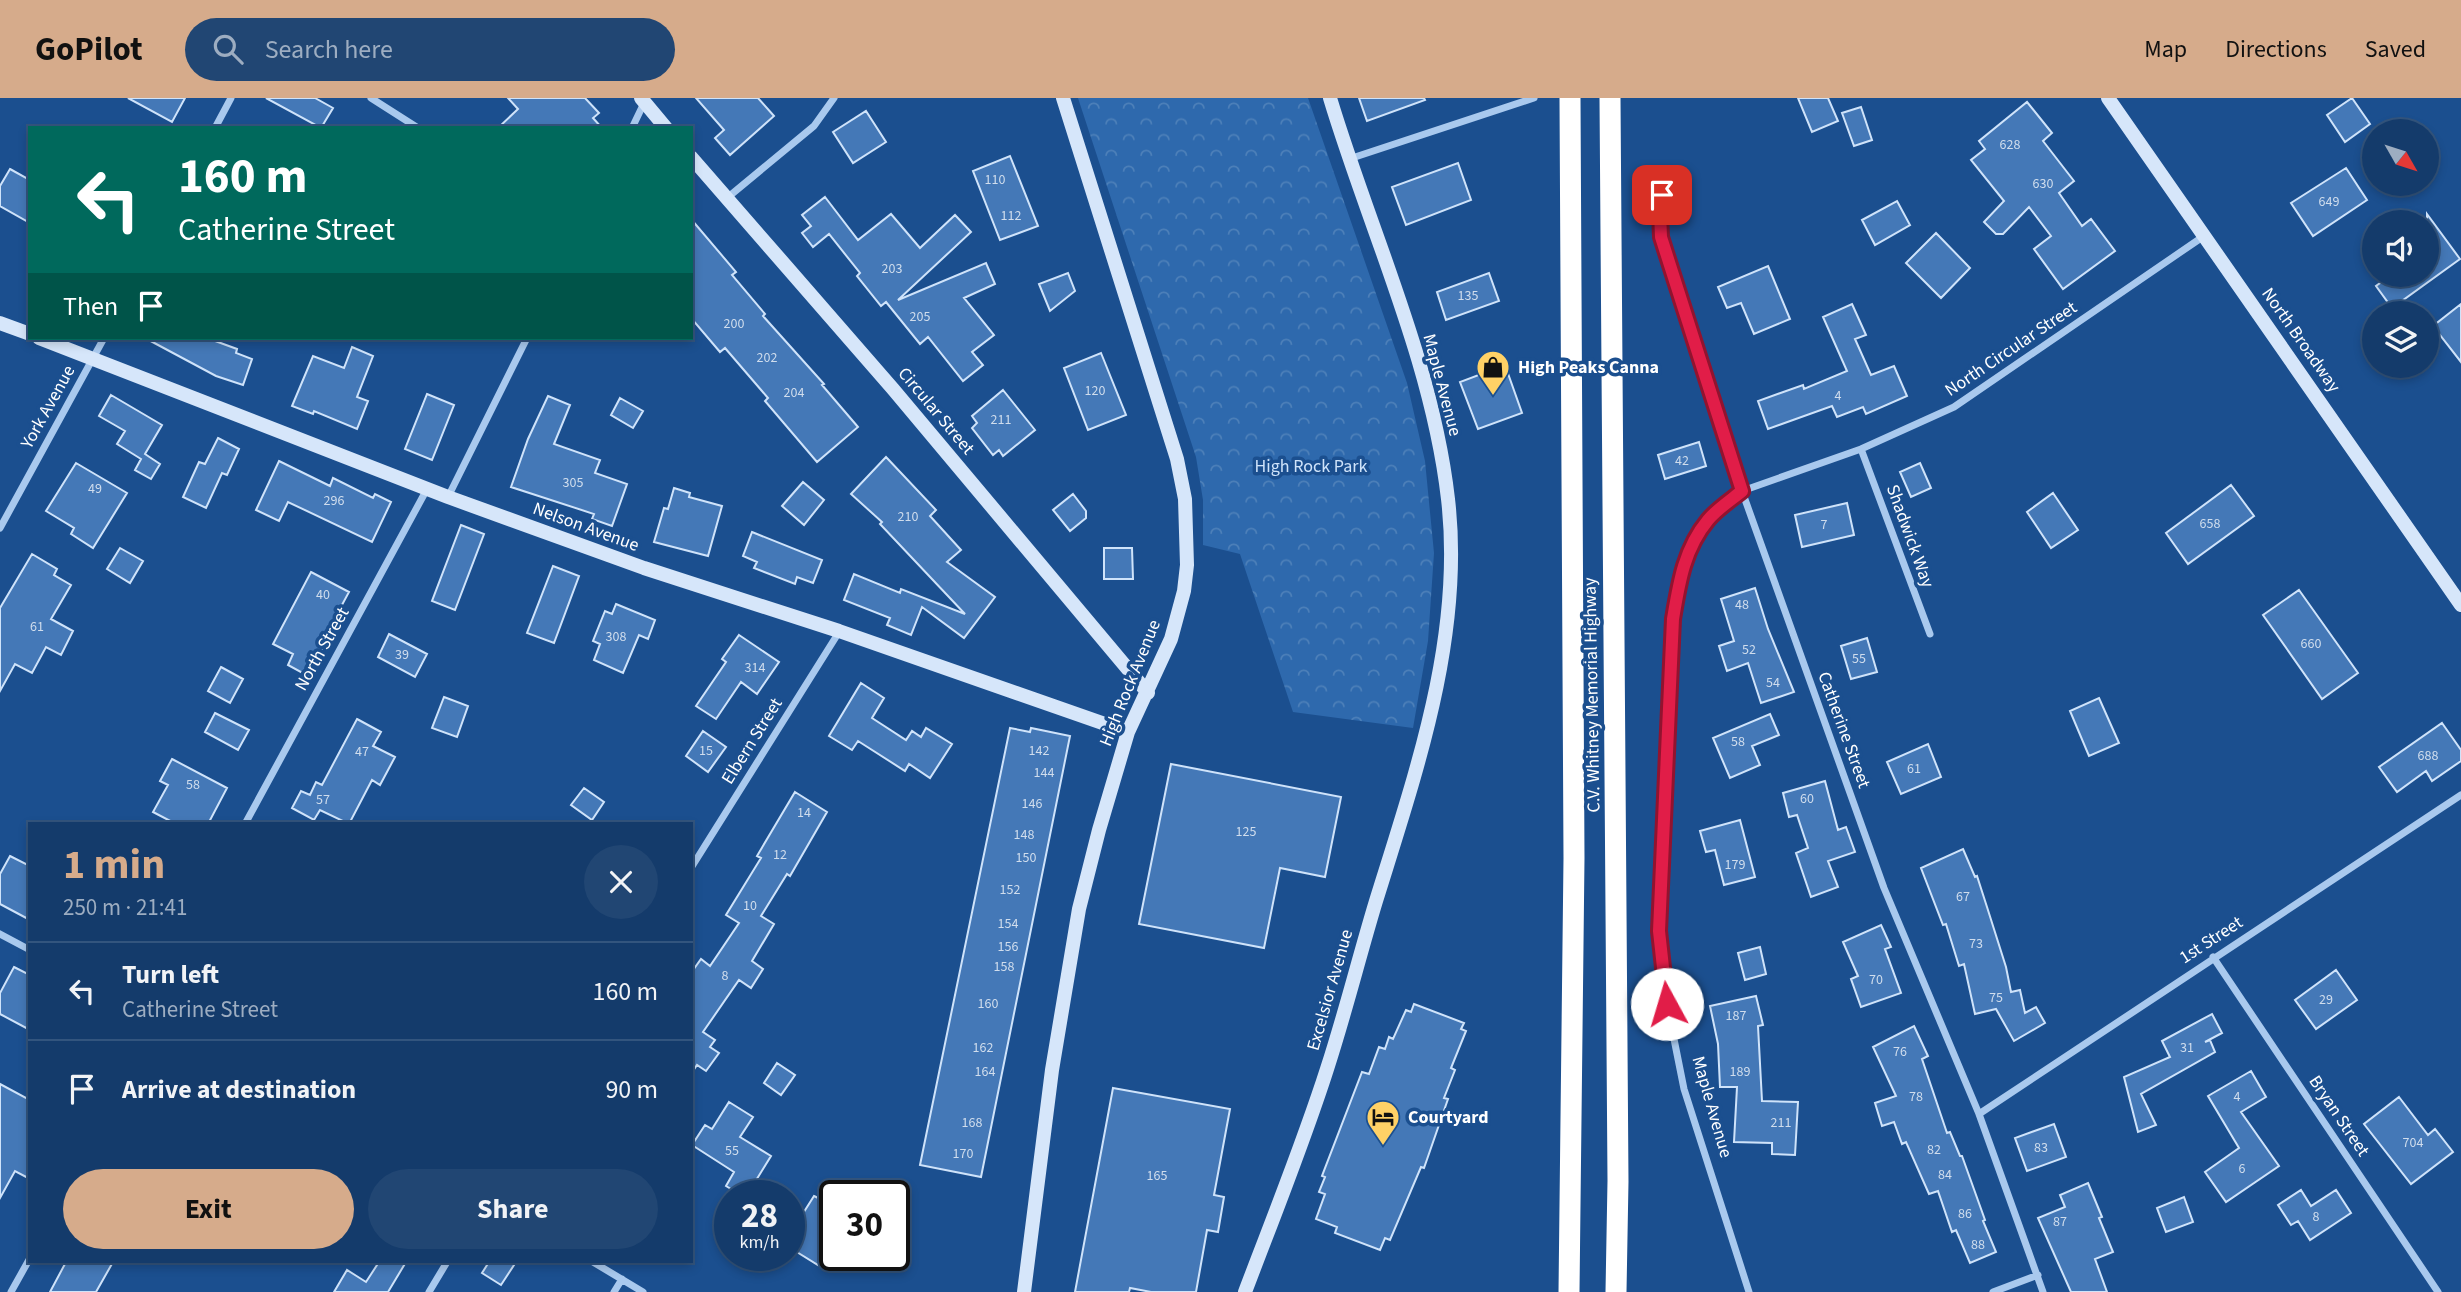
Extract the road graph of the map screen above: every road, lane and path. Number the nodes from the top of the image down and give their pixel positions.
1 (231, 98) edge
2 (371, 98) edge
3 (834, 98) edge
4 (1063, 98) edge
5 (1330, 98) edge
6 (1534, 98) edge
7 (1570, 98) edge
8 (1610, 98) edge
9 (2108, 98) edge
10 (643, 100) edge
11 (216, 126) edge
12 (415, 126) edge
13 (633, 126) edge
14 (664, 126) edge
15 (693, 159) edge
16 (1348, 160) junction
17 (1676, 170) dead end
18 (727, 198) junction
19 (2205, 236) junction
20 (0, 323) edge
21 (28, 333) edge
22 (43, 340) edge
23 (103, 340) edge
24 (526, 340) edge
25 (93, 359) junction
26 (1861, 449) junction
27 (427, 489) junction
28 (1742, 491) junction
29 (449, 497) junction
30 (0, 528) edge
31 (2461, 605) edge
32 (839, 631) junction
33 (1930, 634) dead end
34 (1148, 693) junction
35 (1435, 693) joint
36 (1128, 732) junction
37 (2461, 795) edge
38 (246, 822) edge
39 (693, 865) edge
40 (0, 934) edge
41 (28, 949) edge
42 (2213, 957) junction
43 (1979, 1114) junction
44 (28, 1262) edge
45 (446, 1263) edge
46 (595, 1263) edge
47 (2038, 1275) junction
48 (622, 1279) junction
49 (11, 1292) edge
50 (429, 1292) edge
51 (614, 1292) edge
52 (643, 1292) edge
53 (1024, 1292) edge
54 (1245, 1292) edge
55 (1569, 1292) edge
56 (1616, 1292) edge
57 (1749, 1292) edge
58 (1993, 1292) edge
59 (2043, 1292) edge
60 (2438, 1292) edge

1 - 11 street
2 - 12 street
3 - 18 street
4 - 34 street, High Rock Avenue
5 - 16 street, Maple Avenue
6 - 16 street
7 - 55 highway, C.V. Whitney Memorial Highway
8 - 56 highway, C.V. Whitney Memorial Highway
9 - 19 street, North Broadway
10 - 13 street
10 - 14 street
15 - 18 street, Circular Street
16 - 35 street, Maple Avenue
17 - 28 street, Catherine Street
18 - 34 street, Circular Street
19 - 26 street, North Circular Street
19 - 31 street, North Broadway
20 - 21 street
22 - 25 street, Nelson Avenue
23 - 25 street, York Avenue
24 - 29 street
25 - 27 street, Nelson Avenue
25 - 30 street, York Avenue
26 - 28 street, North Circular Street
26 - 33 street, Shadwick Way
27 - 29 street, Nelson Avenue
27 - 38 street, North Street
28 - 43 street, Catherine Street
28 - 57 street, Maple Avenue
29 - 32 street, Nelson Avenue
32 - 36 street, Nelson Avenue
32 - 39 street, Elbern Street
34 - 36 street, High Rock Avenue
35 - 54 street, Excelsior Avenue
36 - 53 street, High Rock Avenue
37 - 42 street, 1st Street
40 - 41 street
42 - 43 street, 1st Street
42 - 60 street, Bryan Street
43 - 47 street, Catherine Street
44 - 49 street
45 - 50 street
46 - 48 street
47 - 58 street
47 - 59 street, Catherine Street
48 - 51 street
48 - 52 street

